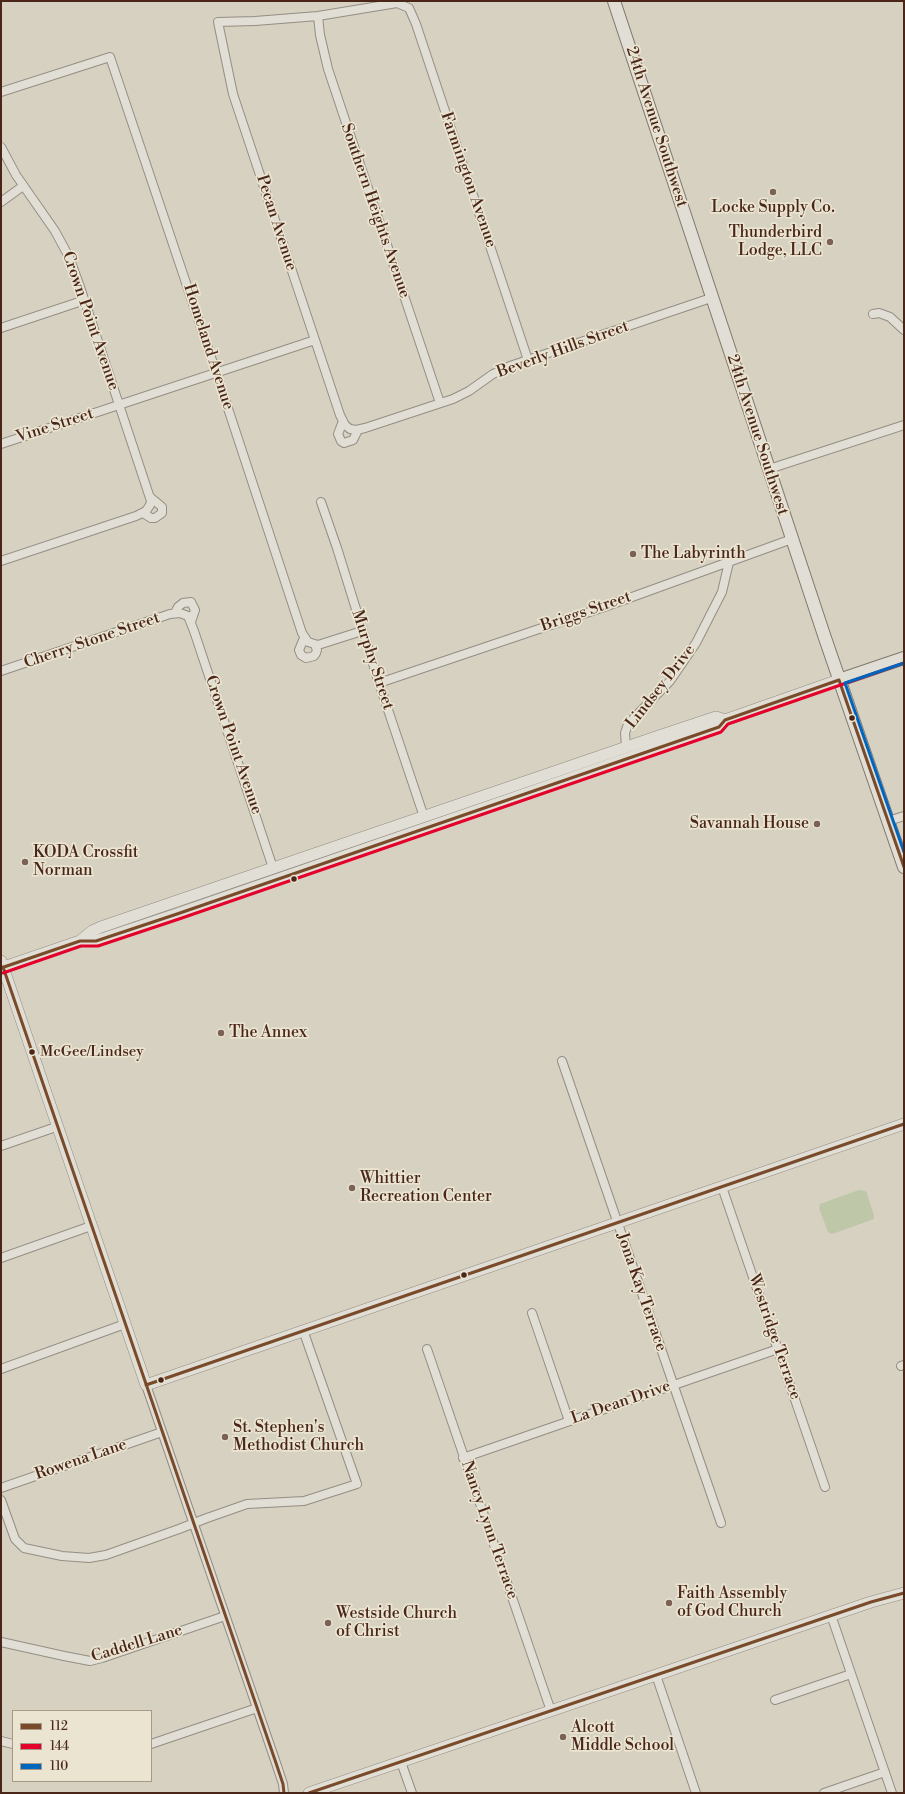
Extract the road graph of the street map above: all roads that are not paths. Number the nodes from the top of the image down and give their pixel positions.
1 (614, 1) edge
2 (318, 16) junction
3 (1, 92) edge
4 (1, 147) edge
5 (23, 186) junction
6 (1, 202) edge
7 (711, 298) junction
8 (85, 300) junction
9 (873, 314) dead end
10 (1, 328) edge
11 (904, 330) edge
12 (315, 340) junction
13 (528, 360) junction
14 (216, 372) junction
15 (440, 403) junction
16 (119, 405) junction
17 (343, 421) junction
18 (904, 425) edge
19 (354, 430) junction
20 (1, 444) edge
21 (769, 469) junction
22 (150, 497) junction
23 (320, 502) dead end
24 (146, 510) junction
25 (792, 539) junction
26 (1, 561) edge
27 (729, 562) junction
28 (179, 613) junction
29 (191, 622) junction
30 (362, 631) junction
31 (304, 638) junction
32 (315, 645) junction
33 (904, 658) edge
34 (1, 671) edge
35 (839, 680) junction
36 (379, 683) junction
37 (725, 720) junction
38 (656, 736) junction
39 (626, 747) junction
40 (660, 748) junction
41 (628, 759) junction
42 (447, 809) junction
43 (904, 816) edge
44 (420, 818) junction
45 (451, 820) junction
46 (888, 821) junction
47 (421, 830) junction
48 (904, 867) edge
49 (273, 868) junction
50 (212, 889) junction
51 (184, 899) junction
52 (216, 901) junction
53 (188, 910) junction
54 (80, 941) junction
55 (2, 966) edge
56 (562, 1061) dead end
57 (904, 1124) edge
58 (56, 1127) junction
59 (1, 1146) edge
60 (722, 1187) junction
61 (618, 1223) junction
62 (91, 1226) junction
63 (1, 1258) edge
64 (532, 1313) dead end
65 (125, 1324) junction
66 (303, 1330) junction
67 (427, 1349) dead end
68 (778, 1349) junction
69 (1, 1369) edge
70 (146, 1385) junction
71 (673, 1385) junction
72 (569, 1421) junction
73 (162, 1432) junction
74 (463, 1458) junction
75 (825, 1487) dead end
76 (1, 1488) edge
77 (1, 1500) edge
78 (721, 1523) dead end
79 (193, 1524) junction
80 (904, 1593) edge
81 (831, 1615) junction
82 (225, 1616) junction
83 (1, 1642) edge
84 (851, 1674) junction
85 (656, 1675) junction
86 (775, 1700) dead end
87 (257, 1708) junction
88 (551, 1711) junction
89 (1, 1741) edge
90 (12, 1744) edge
91 (152, 1744) edge
92 (401, 1762) junction
93 (885, 1772) junction
94 (284, 1793) edge
95 (309, 1793) edge
96 (412, 1793) edge
97 (696, 1793) edge
98 (824, 1793) edge
99 (892, 1793) edge

1 - 7 main road, 24th Avenue Southwest
2 - 12 street, Pecan Avenue
2 - 13 street, Farmington Avenue
2 - 15 street, Southern Heights Avenue
3 - 14 street, Homeland Avenue
4 - 5 street, Crown Point Avenue
5 - 6 street
5 - 8 street, Crown Point Avenue
7 - 13 street, Beverly Hills Street
7 - 21 main road, 24th Avenue Southwest
8 - 10 street
8 - 16 street, Crown Point Avenue
9 - 11 street
12 - 14 street, Vine Street
12 - 17 street, Pecan Avenue
13 - 15 street, Beverly Hills Street
14 - 16 street, Vine Street
14 - 31 street, Homeland Avenue
15 - 19 street, Beverly Hills Street
16 - 20 street, Vine Street
16 - 22 street, Crown Point Avenue
17 - 19 street, Pecan Avenue
17 - 19 street, Pecan Avenue
18 - 21 street
21 - 25 main road, 24th Avenue Southwest
22 - 24 street, Crown Point Avenue
22 - 24 street
23 - 30 street, Murphy Street
24 - 26 street
25 - 27 street, Briggs Street
25 - 35 main road, 24th Avenue Southwest
27 - 36 street, Briggs Street
27 - 39 street, Lindsey Drive
28 - 29 street, Crown Point Avenue
28 - 29 street, Crown Point Avenue
28 - 34 street, Cherry Stone Street
29 - 49 street, Crown Point Avenue
30 - 32 street
30 - 36 street, Murphy Street
31 - 32 street
31 - 32 street, Homeland Avenue
33 - 35 main road
35 - 37 street
35 - 46 main road, 24th Avenue Southwest
36 - 44 street, Murphy Street
37 - 38 street
37 - 40 street
38 - 39 street
38 - 40 street
39 - 41 street
39 - 42 street
40 - 41 street
41 - 45 street
42 - 44 street
42 - 45 street
43 - 46 street
44 - 47 street
44 - 49 street
45 - 47 street
46 - 48 main road, 24th Avenue Southwest
47 - 52 street
49 - 50 street
50 - 51 street
50 - 52 street
51 - 53 street
51 - 54 street
52 - 53 street
53 - 54 street
54 - 55 street
55 - 58 street
56 - 61 street, Jona Kay Terrace
57 - 60 street
58 - 59 street
58 - 62 street
60 - 61 street
60 - 68 street, Westridge Terrace
61 - 66 street
61 - 71 street, Jona Kay Terrace
62 - 63 street
62 - 65 street
64 - 72 street
65 - 69 street
65 - 70 street
66 - 70 street
66 - 79 street
67 - 74 street, Nancy Lynn Terrace
68 - 71 street, La Dean Drive
68 - 75 street, Westridge Terrace
70 - 73 street
71 - 72 street, La Dean Drive
71 - 78 street, Jona Kay Terrace
72 - 74 street, La Dean Drive
73 - 76 street, Rowena Lane
73 - 79 street
74 - 88 street, Nancy Lynn Terrace
77 - 79 street
79 - 82 street
80 - 81 street
81 - 84 street
81 - 85 street
82 - 83 street, Caddell Lane
82 - 87 street
84 - 86 street
84 - 93 street
85 - 88 street
85 - 97 street
87 - 91 street
87 - 94 street
88 - 92 street
89 - 90 street
92 - 95 street
92 - 96 street
93 - 98 street
93 - 99 street

